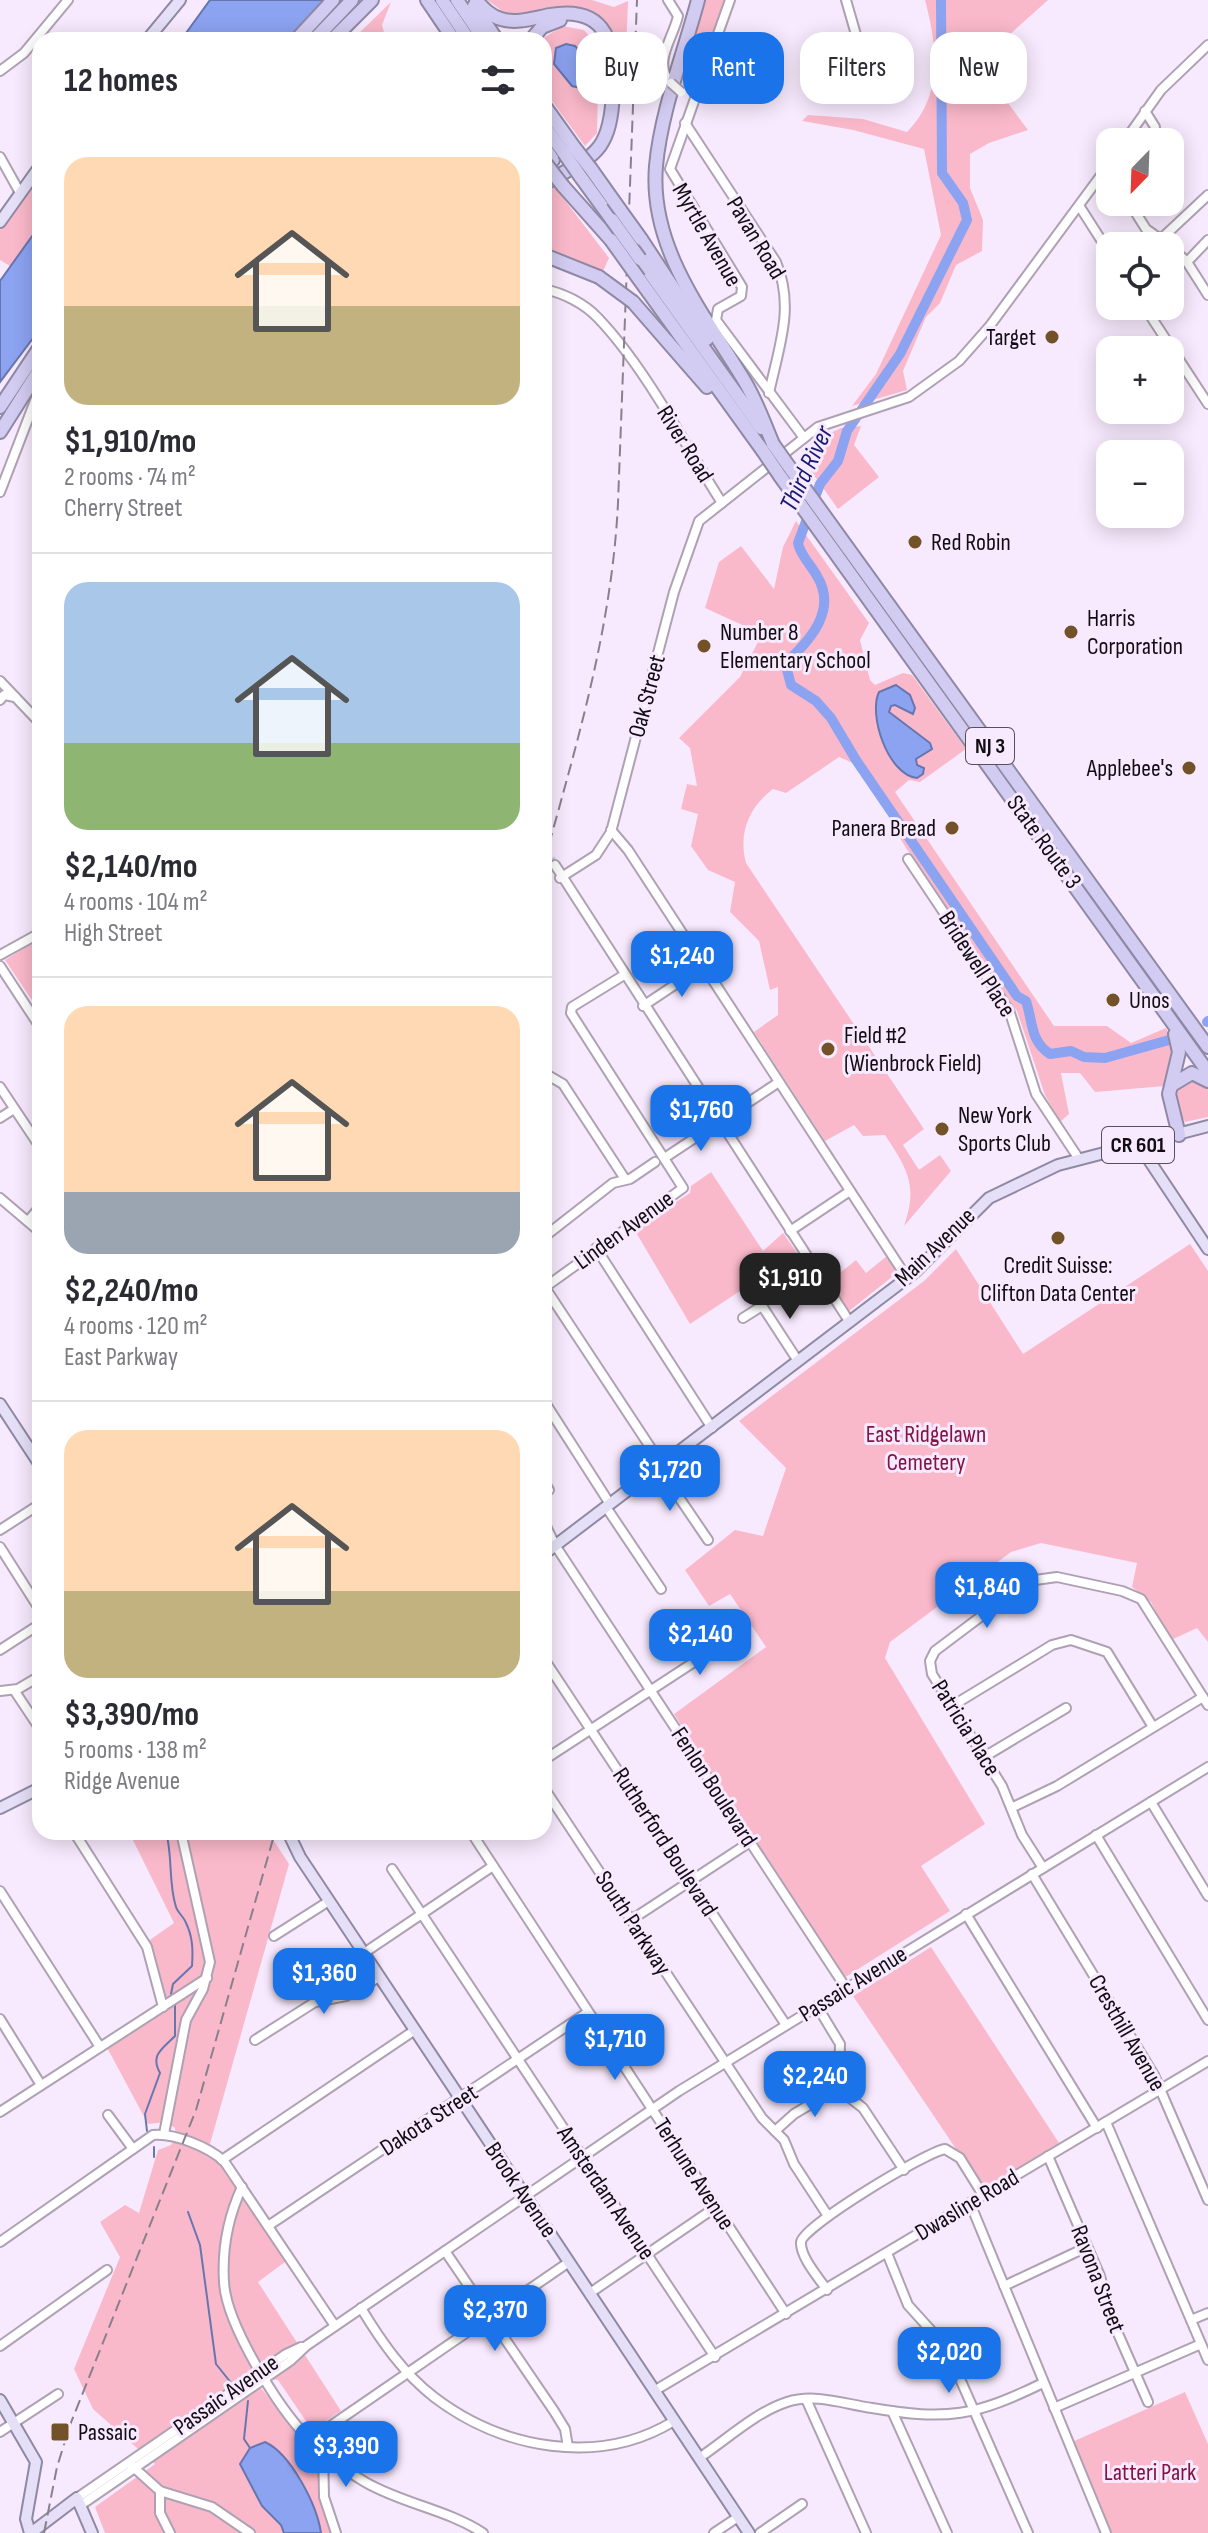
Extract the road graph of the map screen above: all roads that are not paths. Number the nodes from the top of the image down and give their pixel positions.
1 (68, 0) edge
2 (180, 0) edge
3 (333, 0) edge
4 (352, 0) edge
5 (372, 0) edge
6 (380, 0) edge
7 (427, 0) edge
8 (442, 0) edge
9 (457, 0) edge
10 (470, 0) edge
11 (476, 0) edge
12 (668, 0) edge
13 (698, 0) edge
14 (730, 0) edge
15 (846, 0) edge
16 (41, 32) edge
17 (154, 32) edge
18 (303, 32) edge
19 (322, 32) edge
20 (340, 32) edge
21 (350, 32) edge
22 (449, 32) edge
23 (464, 32) edge
24 (479, 32) edge
25 (492, 32) edge
26 (540, 32) edge
27 (718, 32) edge
28 (855, 32) edge
29 (32, 43) edge
30 (1208, 45) edge
31 (0, 71) edge
32 (683, 94) edge
33 (692, 104) edge
34 (1145, 111) junction
35 (685, 123) junction
36 (1133, 128) edge
37 (1155, 128) edge
38 (0, 157) edge
39 (554, 161) edge
40 (32, 176) edge
41 (576, 178) junction
42 (552, 179) edge
43 (1096, 184) edge
44 (19, 191) junction
45 (1208, 195) edge
46 (1080, 207) junction
47 (1138, 216) edge
48 (0, 222) edge
49 (1096, 232) edge
50 (1150, 232) edge
51 (1168, 232) edge
52 (1208, 240) edge
53 (552, 258) edge
54 (1184, 259) edge
55 (1187, 262) junction
56 (552, 292) edge
57 (1208, 295) edge
58 (1153, 320) edge
59 (32, 354) edge
60 (32, 358) edge
61 (17, 380) junction
62 (32, 382) edge
63 (769, 393) junction
64 (1208, 404) edge
65 (0, 407) edge
66 (32, 409) edge
67 (756, 421) junction
68 (0, 432) edge
69 (804, 438) junction
70 (768, 448) junction
71 (785, 472) junction
72 (0, 492) edge
73 (722, 503) junction
74 (816, 515) junction
75 (0, 681) edge
76 (15, 697) junction
77 (0, 700) edge
78 (32, 710) edge
79 (611, 830) junction
80 (908, 859) dead end
81 (1102, 901) junction
82 (32, 937) edge
83 (0, 955) edge
84 (0, 966) edge
85 (703, 966) junction
86 (624, 975) junction
87 (643, 1006) junction
88 (32, 1015) edge
89 (1167, 1016) junction
90 (1208, 1032) edge
91 (1208, 1047) edge
92 (1208, 1072) edge
93 (552, 1078) edge
94 (1208, 1081) edge
95 (779, 1082) junction
96 (0, 1087) edge
97 (1170, 1087) junction
98 (14, 1109) junction
99 (0, 1118) edge
100 (719, 1122) junction
101 (1208, 1126) edge
102 (32, 1135) edge
103 (1179, 1135) junction
104 (1139, 1145) junction
105 (666, 1157) junction
106 (1079, 1159) junction
107 (655, 1162) dead end
108 (625, 1179) junction
109 (850, 1191) junction
110 (0, 1198) edge
111 (32, 1216) edge
112 (28, 1221) junction
113 (32, 1225) edge
114 (552, 1231) edge
115 (790, 1231) junction
116 (596, 1248) junction
117 (1208, 1249) edge
118 (907, 1278) junction
119 (552, 1281) edge
120 (755, 1288) dead end
121 (552, 1299) edge
122 (762, 1306) junction
123 (743, 1318) dead end
124 (849, 1321) junction
125 (798, 1361) junction
126 (0, 1404) edge
127 (552, 1414) edge
128 (712, 1428) junction
129 (32, 1453) edge
130 (660, 1466) junction
131 (608, 1505) junction
132 (32, 1509) edge
133 (0, 1530) edge
134 (552, 1539) edge
135 (708, 1540) dead end
136 (555, 1545) junction
137 (0, 1547) edge
138 (552, 1547) edge
139 (661, 1589) dead end
140 (32, 1597) edge
141 (32, 1629) edge
142 (721, 1636) dead end
143 (0, 1650) edge
144 (552, 1671) edge
145 (32, 1680) edge
146 (14, 1690) junction
147 (651, 1690) junction
148 (0, 1691) edge
149 (1205, 1701) edge
150 (952, 1706) junction
151 (1066, 1708) dead end
152 (32, 1717) edge
153 (1153, 1727) junction
154 (591, 1729) junction
155 (552, 1755) edge
156 (984, 1757) junction
157 (1207, 1770) edge
158 (32, 1792) edge
159 (552, 1800) edge
160 (1151, 1802) junction
161 (1013, 1807) junction
162 (0, 1808) edge
163 (1096, 1835) junction
164 (79, 1840) edge
165 (183, 1840) edge
166 (287, 1840) edge
167 (291, 1840) edge
168 (476, 1840) edge
169 (750, 1842) junction
170 (294, 1847) junction
171 (493, 1866) junction
172 (1043, 1868) junction
173 (392, 1869) dead end
174 (1032, 1874) junction
175 (691, 1881) junction
176 (0, 1891) edge
177 (1208, 1896) edge
178 (329, 1901) junction
179 (422, 1914) junction
180 (966, 1914) junction
181 (631, 1920) junction
182 (274, 1936) dead end
183 (364, 1953) junction
184 (379, 1977) junction
185 (207, 1978) junction
186 (846, 1988) junction
187 (180, 1996) junction
188 (193, 2005) junction
189 (817, 2006) junction
190 (163, 2007) junction
191 (588, 2012) junction
192 (0, 2019) edge
193 (1208, 2020) edge
194 (786, 2025) junction
195 (415, 2030) junction
196 (255, 2040) dead end
197 (100, 2047) junction
198 (518, 2060) junction
199 (725, 2062) junction
200 (1207, 2064) edge
201 (41, 2085) junction
202 (841, 2086) junction
203 (1161, 2089) junction
204 (460, 2098) junction
205 (652, 2110) junction
206 (0, 2112) edge
207 (108, 2115) dead end
208 (1106, 2122) junction
209 (1097, 2128) junction
210 (775, 2131) junction
211 (164, 2134) junction
212 (133, 2149) junction
213 (1048, 2156) junction
214 (582, 2157) junction
215 (222, 2160) junction
216 (904, 2170) junction
217 (242, 2187) junction
218 (983, 2195) junction
219 (525, 2196) junction
220 (1208, 2200) edge
221 (970, 2203) junction
222 (716, 2207) junction
223 (828, 2216) junction
224 (268, 2226) junction
225 (0, 2242) edge
226 (1087, 2247) junction
227 (445, 2251) junction
228 (887, 2253) junction
229 (647, 2254) junction
230 (569, 2262) junction
231 (107, 2270) dead end
232 (1004, 2286) junction
233 (827, 2290) junction
234 (590, 2293) junction
235 (361, 2308) junction
236 (1208, 2313) edge
237 (786, 2314) junction
238 (489, 2316) junction
239 (1191, 2320) junction
240 (335, 2326) junction
241 (1201, 2344) junction
242 (0, 2346) edge
243 (715, 2357) junction
244 (1208, 2360) edge
245 (409, 2373) junction
246 (1134, 2373) junction
247 (263, 2375) junction
248 (1043, 2383) junction
249 (654, 2391) junction
250 (58, 2394) dead end
251 (806, 2399) junction
252 (0, 2400) edge
253 (1148, 2402) dead end
254 (1054, 2408) junction
255 (892, 2411) junction
256 (973, 2412) junction
257 (674, 2421) junction
258 (14, 2423) junction
259 (0, 2432) edge
260 (310, 2440) junction
261 (568, 2447) junction
262 (323, 2451) junction
263 (699, 2458) junction
264 (133, 2463) junction
265 (160, 2491) junction
266 (79, 2502) junction
267 (802, 2504) dead end
268 (738, 2517) junction
269 (31, 2533) edge
270 (92, 2533) edge
271 (170, 2533) edge
272 (250, 2533) edge
273 (336, 2533) edge
274 (483, 2533) edge
275 (714, 2533) edge
276 (749, 2533) edge
277 (760, 2533) edge
278 (866, 2533) edge
279 (947, 2533) edge
280 (1028, 2533) edge
281 (1106, 2533) edge

1 - 16 street
2 - 17 main road
3 - 18 highway
4 - 19 highway
5 - 20 highway
6 - 21 highway
7 - 22 highway
8 - 23 highway
9 - 24 highway
10 - 25 highway
11 - 42 highway
12 - 32 street, bridge
13 - 70 highway
14 - 27 street, Myrtle Avenue
15 - 28 street
26 - 39 highway
29 - 31 street
30 - 34 street
33 - 35 street, Myrtle Avenue
34 - 36 street
34 - 37 street
35 - 63 street, Pavan Road
35 - 63 street, Myrtle Avenue
38 - 44 street
39 - 41 highway, NJ 3
39 - 41 highway, bridge
40 - 44 main road
41 - 67 highway, NJ 3, bridge
41 - 67 highway, bridge
41 - 70 highway, NJ 3, bridge
43 - 46 street, River Road
44 - 48 main road
45 - 51 street
46 - 49 street
46 - 69 street, River Road
47 - 50 street
52 - 55 street
53 - 70 highway, bridge
54 - 55 street
55 - 57 street
56 - 73 street, River Road
58 - 64 street
59 - 61 highway
60 - 61 highway
61 - 65 highway
62 - 68 highway
63 - 69 street, Myrtle Avenue
66 - 72 street
67 - 70 highway, NJ 3
69 - 73 street, River Road
70 - 71 highway, NJ 3, bridge
71 - 74 highway, NJ 3
71 - 74 highway, NJ 3
73 - 79 street, Oak Street
74 - 81 highway, State Route 3 / NJ 3
74 - 89 highway, State Route 3 / NJ 3
75 - 76 street
76 - 77 street
76 - 78 street
79 - 85 street
79 - 86 street, Oak Street
80 - 106 street, Bridewell Place
81 - 90 highway
81 - 91 highway, State Route 3 / NJ 3
82 - 83 street
84 - 88 street
85 - 87 street
85 - 95 street
86 - 87 street
86 - 105 street
87 - 100 street
89 - 92 highway, State Route 3 / NJ 3
89 - 97 highway
93 - 108 street
94 - 97 highway
95 - 100 street, Linden Avenue
95 - 109 street
96 - 98 street
97 - 103 highway
98 - 99 street
98 - 102 street
100 - 105 street, Linden Avenue
100 - 115 street
101 - 103 main road, Main Avenue / CR 601
103 - 104 main road, Main Avenue / CR 601
104 - 106 main road, Main Avenue / CR 601
104 - 117 main road
105 - 116 street, Linden Avenue
106 - 118 main road, Main Avenue / CR 601
107 - 108 street
108 - 114 street
109 - 115 street
109 - 118 street
110 - 112 street
111 - 112 street
112 - 113 street
115 - 124 street
116 - 119 street, Linden Avenue
116 - 128 street
118 - 124 main road, Main Avenue / CR 601
120 - 122 street
121 - 130 street
122 - 123 street
122 - 125 street
124 - 125 main road, Main Avenue / CR 601
125 - 128 main road, Main Avenue / CR 601
126 - 129 main road
127 - 131 street
128 - 130 main road, Main Avenue / CR 601
130 - 131 main road, Main Avenue / CR 601
130 - 135 street
131 - 136 main road, Main Avenue / CR 601
131 - 139 street
132 - 133 street
134 - 136 street, Fenlon Boulevard
136 - 138 main road, Main Avenue / CR 601
136 - 147 street, Fenlon Boulevard
137 - 140 street
141 - 143 street
142 - 147 street
144 - 154 street, Rutherford Boulevard
145 - 146 street
146 - 148 street
146 - 152 street
147 - 154 street
147 - 169 street, Fenlon Boulevard
149 - 150 street, Patricia Place
149 - 153 street
150 - 153 street
150 - 156 street, Patricia Place
151 - 156 street
153 - 161 street
154 - 155 street
154 - 175 street, Rutherford Boulevard
156 - 161 street, Patricia Place
157 - 160 street, Passaic Avenue
158 - 162 main road
159 - 181 street, South Parkway
160 - 163 street, Passaic Avenue
160 - 177 street
161 - 172 street, Patricia Place
163 - 172 street, Passaic Avenue
163 - 193 street
164 - 190 street
165 - 185 street
166 - 170 main road, Brook Avenue
167 - 170 main road, Brook Avenue
168 - 171 street, Terhune Avenue
169 - 175 street
169 - 186 street, Fenlon Boulevard
170 - 178 main road, Brook Avenue
171 - 179 street
171 - 191 street, Terhune Avenue
172 - 174 street, Passaic Avenue
173 - 179 street, Amsterdam Avenue
174 - 180 street, Passaic Avenue
174 - 203 street, Cresthill Avenue
175 - 181 street
175 - 194 street, Rutherford Boulevard
176 - 197 street
178 - 182 street
178 - 183 main road, Brook Avenue
179 - 183 street
179 - 198 street, Amsterdam Avenue
180 - 186 street, Passaic Avenue
180 - 209 street
181 - 199 street, South Parkway
183 - 184 main road, Brook Avenue
184 - 195 main road, Brook Avenue
184 - 196 street
185 - 187 street
185 - 188 street
186 - 189 street, Passaic Avenue
187 - 188 street
187 - 190 street
188 - 211 street
189 - 194 street, Passaic Avenue
189 - 202 street
190 - 197 street
191 - 198 street, Dakota Street
191 - 205 street, Terhune Avenue
192 - 201 street
194 - 199 street, Passaic Avenue
195 - 204 main road, Brook Avenue
195 - 215 street
197 - 201 street
198 - 204 street, Dakota Street
198 - 214 street, Amsterdam Avenue
199 - 205 street, Passaic Avenue
199 - 210 street, South Parkway
200 - 203 street, Dwasline Road
201 - 206 street
202 - 210 street
202 - 216 street
203 - 208 street, Dwasline Road
203 - 220 street, Cresthill Avenue
204 - 219 main road, Brook Avenue
204 - 224 street, Dakota Street
205 - 214 street, Passaic Avenue
205 - 222 street, Terhune Avenue
207 - 212 street
208 - 209 street, Dwasline Road
208 - 239 street
209 - 213 street, Dwasline Road
210 - 223 street, South Parkway
211 - 212 street
211 - 215 street
212 - 225 street
213 - 218 street, Dwasline Road
213 - 226 street, Ravona Street
214 - 219 street, Passaic Avenue
214 - 229 street, Amsterdam Avenue
215 - 217 street
216 - 218 street
216 - 223 street
217 - 224 street
217 - 247 street
218 - 221 street, Dwasline Road
219 - 227 street, Passaic Avenue
219 - 230 main road, Brook Avenue
221 - 228 street, Dwasline Road
221 - 232 street
222 - 229 street
222 - 237 street, Terhune Avenue
223 - 233 street
224 - 240 street
226 - 232 street
226 - 246 street, Ravona Street
227 - 235 street, Passaic Avenue
227 - 238 street
228 - 233 street, Dwasline Road
228 - 256 street
229 - 234 street
229 - 243 street, Amsterdam Avenue
230 - 234 main road, Brook Avenue
230 - 238 street
231 - 242 street
232 - 248 street
233 - 237 street, Dwasline Road
234 - 249 main road, Brook Avenue
235 - 240 street, Passaic Avenue
235 - 245 street
236 - 239 street
237 - 243 street, Dwasline Road
238 - 245 street
238 - 261 street
239 - 241 street
240 - 247 street, Passaic Avenue
241 - 244 street
241 - 246 street
243 - 249 street, Dwasline Road
245 - 260 street
245 - 261 street
246 - 253 street, Ravona Street
246 - 254 street
247 - 260 street
247 - 264 street, Passaic Avenue
248 - 254 street
248 - 256 street
249 - 257 main road, Brook Avenue
250 - 258 street
251 - 255 street
251 - 263 street
251 - 278 street
252 - 258 main road
254 - 281 street
255 - 256 street
255 - 279 street
256 - 280 street
257 - 261 street
257 - 263 main road, Brook Avenue
258 - 259 street
258 - 269 main road
260 - 262 street
262 - 273 street
262 - 274 street
263 - 268 main road, Brook Avenue
264 - 265 street
264 - 266 street, Passaic Avenue
265 - 271 street
265 - 272 street
266 - 269 main road, Passaic Avenue
266 - 270 main road
267 - 277 street
268 - 275 street
268 - 276 main road, Brook Avenue

